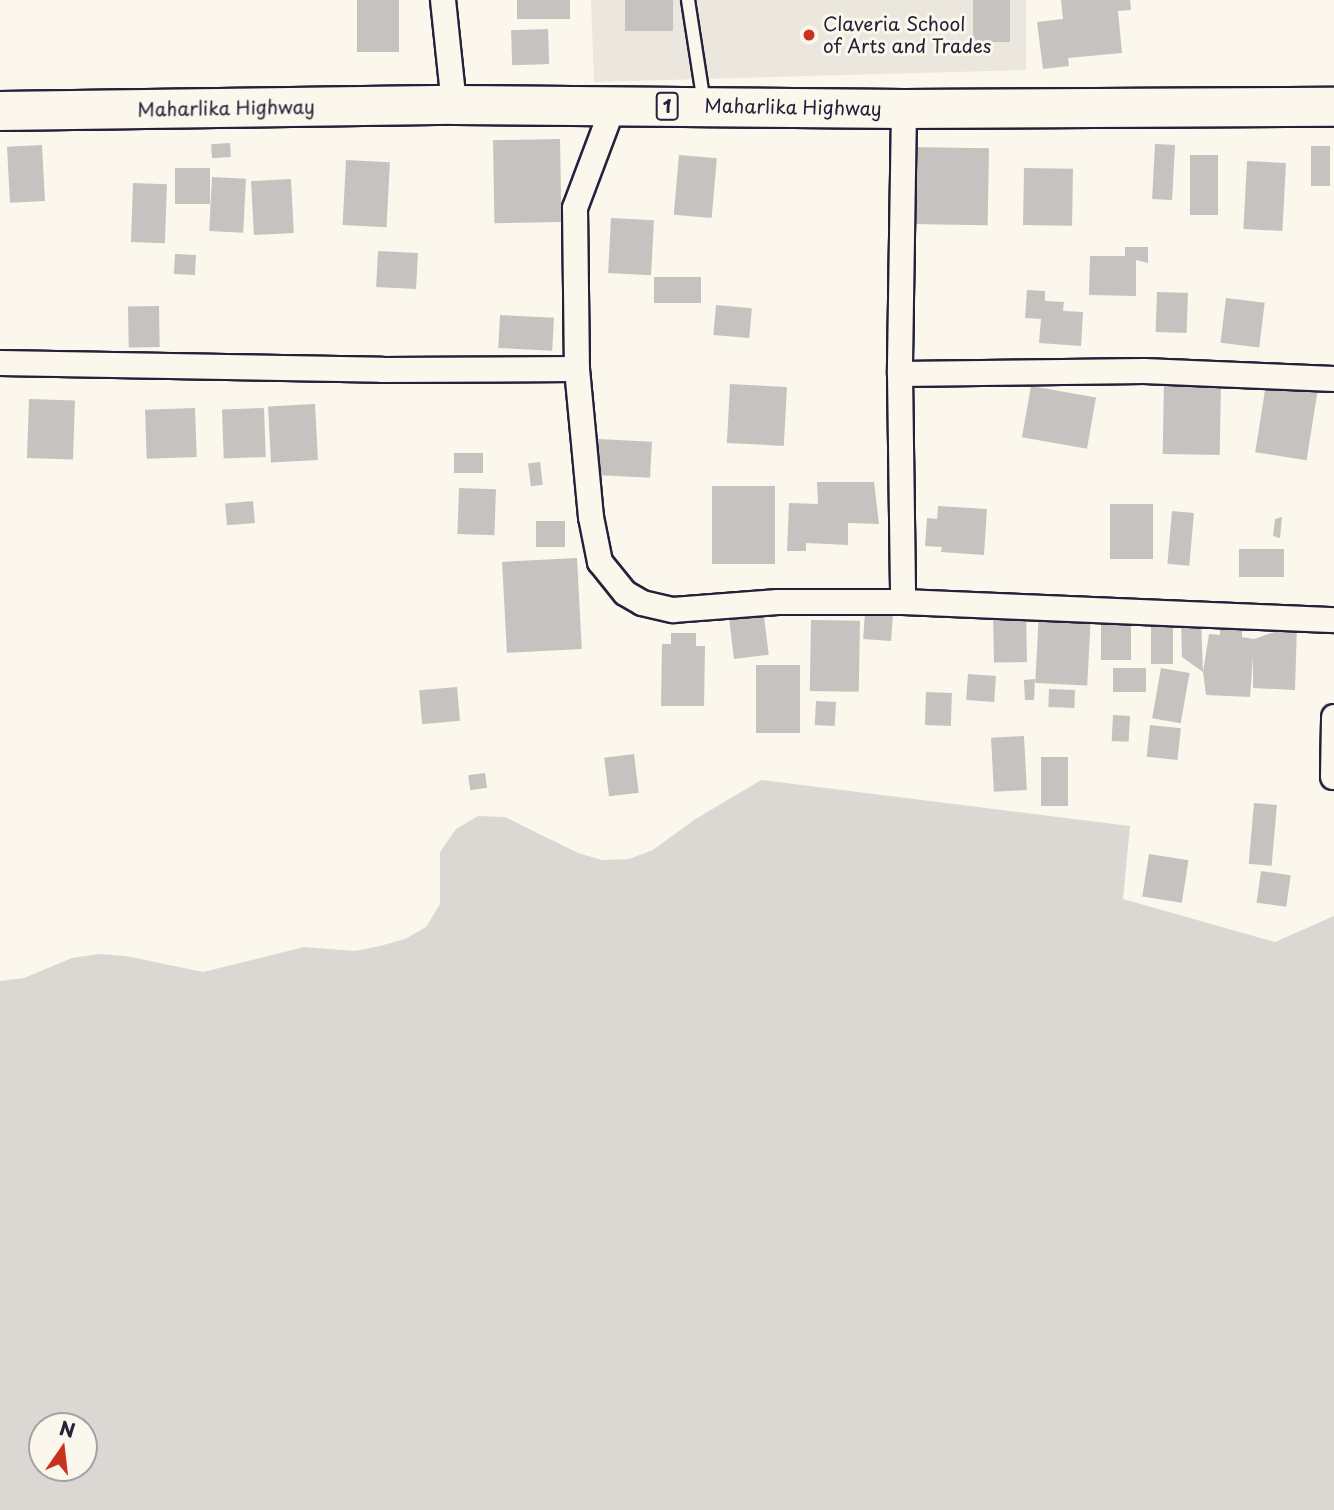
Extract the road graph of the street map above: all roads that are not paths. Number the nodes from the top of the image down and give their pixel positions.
1 (443, 0) edge
2 (688, 0) edge
3 (454, 105) junction
4 (704, 106) junction
5 (613, 107) junction
6 (1334, 107) edge
7 (904, 109) junction
8 (0, 111) edge
9 (0, 363) edge
10 (577, 369) junction
11 (900, 374) junction
12 (1334, 379) edge
13 (903, 602) junction
14 (1334, 620) edge
15 (1334, 717) edge
16 (1333, 777) edge

1 - 3 street
2 - 4 lane
3 - 5 highway, Maharlika Highway / 1
3 - 8 highway, Maharlika Highway / 1
4 - 5 highway, Maharlika Highway / 1
4 - 7 highway, Maharlika Highway / 1
5 - 10 street
6 - 7 highway, Maharlika Highway / 1
7 - 11 street
9 - 10 street
10 - 13 street
11 - 12 street
11 - 13 street
13 - 14 street
15 - 16 street

